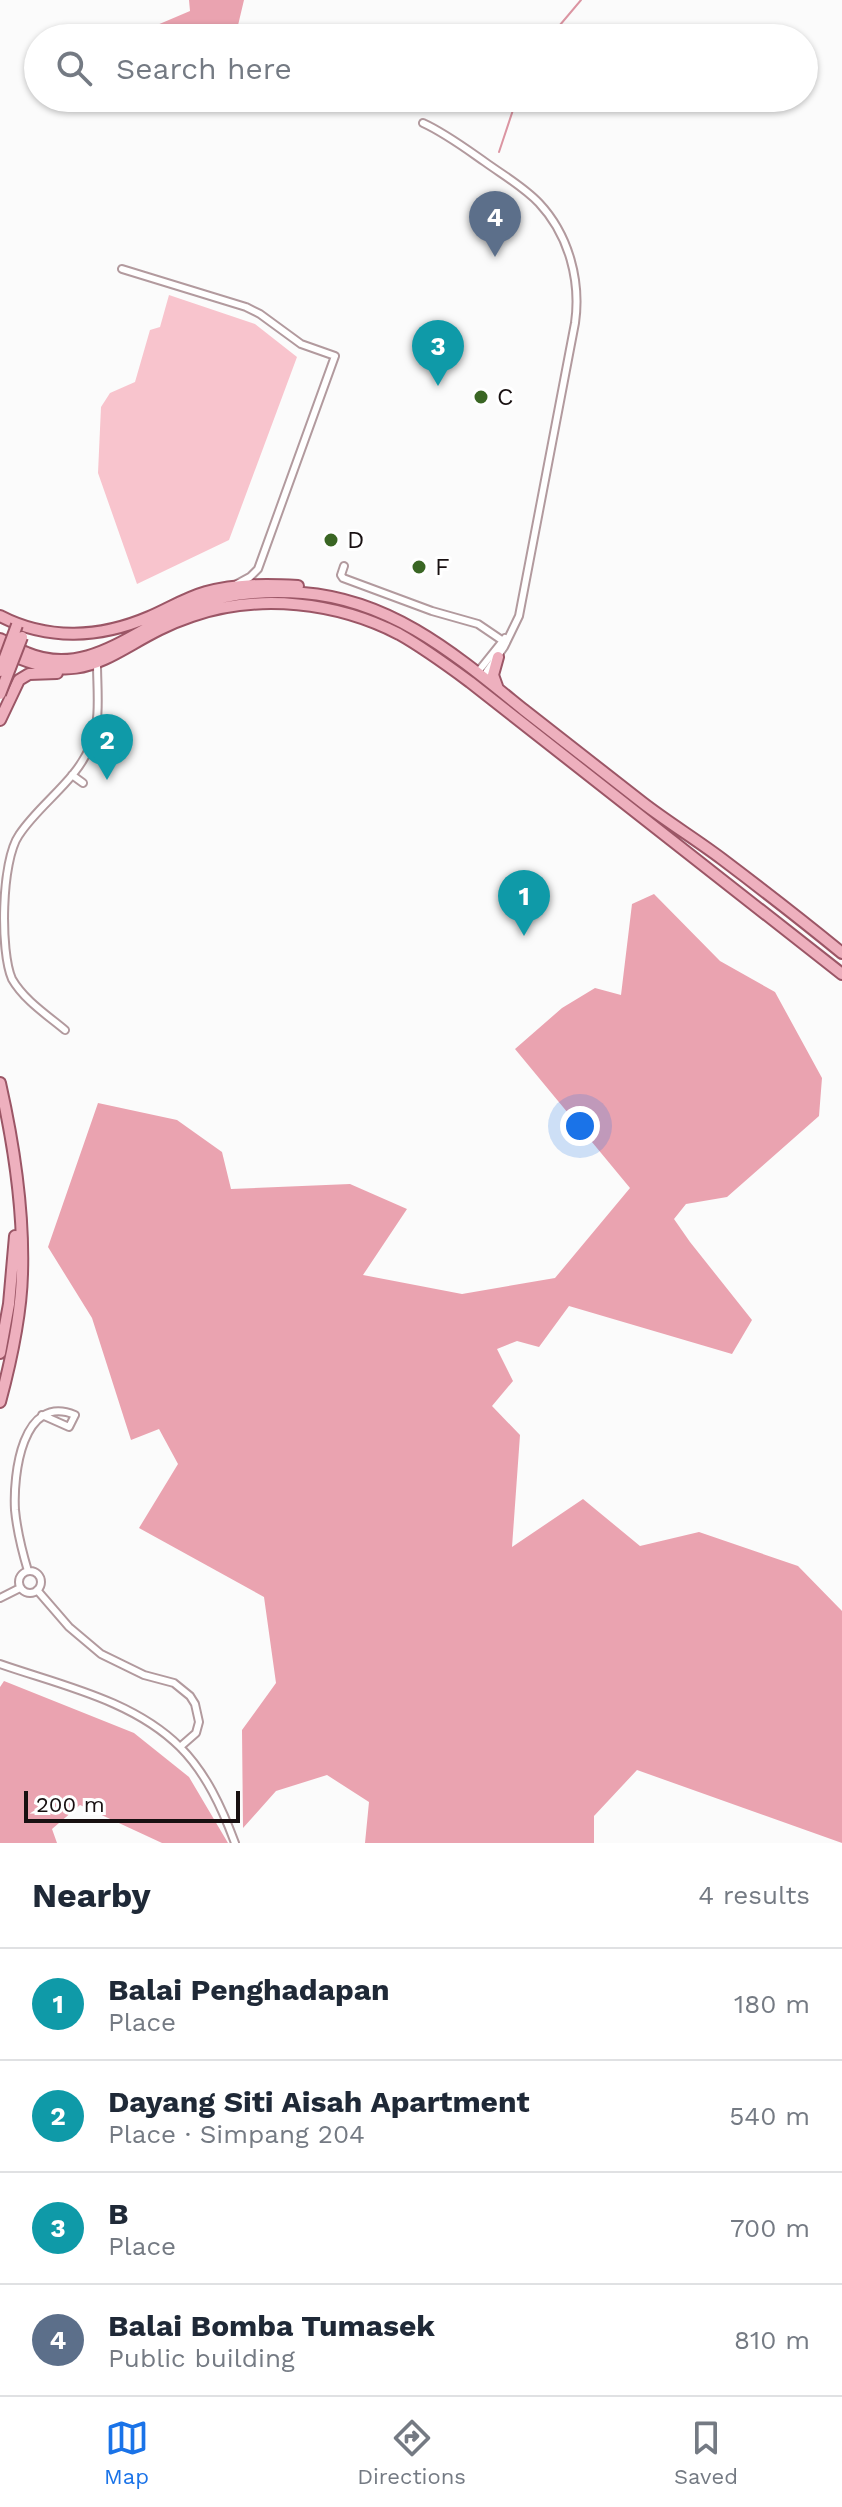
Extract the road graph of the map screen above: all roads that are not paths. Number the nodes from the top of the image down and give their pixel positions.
1 (423, 123) dead end
2 (122, 269) dead end
3 (344, 566) dead end
4 (258, 569) junction
5 (264, 584) junction
6 (229, 587) junction
7 (326, 596) junction
8 (0, 616) edge
9 (21, 627) junction
10 (0, 639) edge
11 (505, 642) junction
12 (0, 649) edge
13 (498, 657) junction
14 (97, 664) junction
15 (0, 665) edge
16 (78, 668) junction
17 (0, 671) edge
18 (478, 676) junction
19 (498, 689) junction
20 (4, 696) edge
21 (0, 720) edge
22 (72, 775) junction
23 (83, 783) dead end
24 (842, 953) edge
25 (842, 974) edge
26 (65, 1030) dead end
27 (0, 1083) edge
28 (0, 1106) edge
29 (0, 1353) edge
30 (0, 1402) edge
31 (42, 1415) junction
32 (28, 1571) junction
33 (20, 1588) junction
34 (37, 1590) junction
35 (0, 1598) edge
36 (0, 1664) edge
37 (180, 1747) junction
38 (235, 1843) edge

1 - 11 street
2 - 4 street
3 - 11 street
4 - 5 street
4 - 6 street
5 - 6 main road
5 - 7 main road
6 - 9 main road
7 - 10 main road
7 - 18 main road
8 - 9 main road
9 - 17 main road, bridge
9 - 20 main road, bridge
11 - 13 street
11 - 18 street
12 - 16 main road
13 - 18 street
13 - 19 main road
14 - 16 main road
14 - 18 main road
14 - 22 street
15 - 20 main road
16 - 20 main road
18 - 19 main road
18 - 25 main road
19 - 24 main road
20 - 21 main road
22 - 23 street
22 - 26 street
27 - 30 main road
28 - 29 main road
31 - 31 street
31 - 32 street
32 - 33 street
32 - 34 street
33 - 34 street
33 - 35 street
34 - 37 street
36 - 37 street
37 - 38 street

